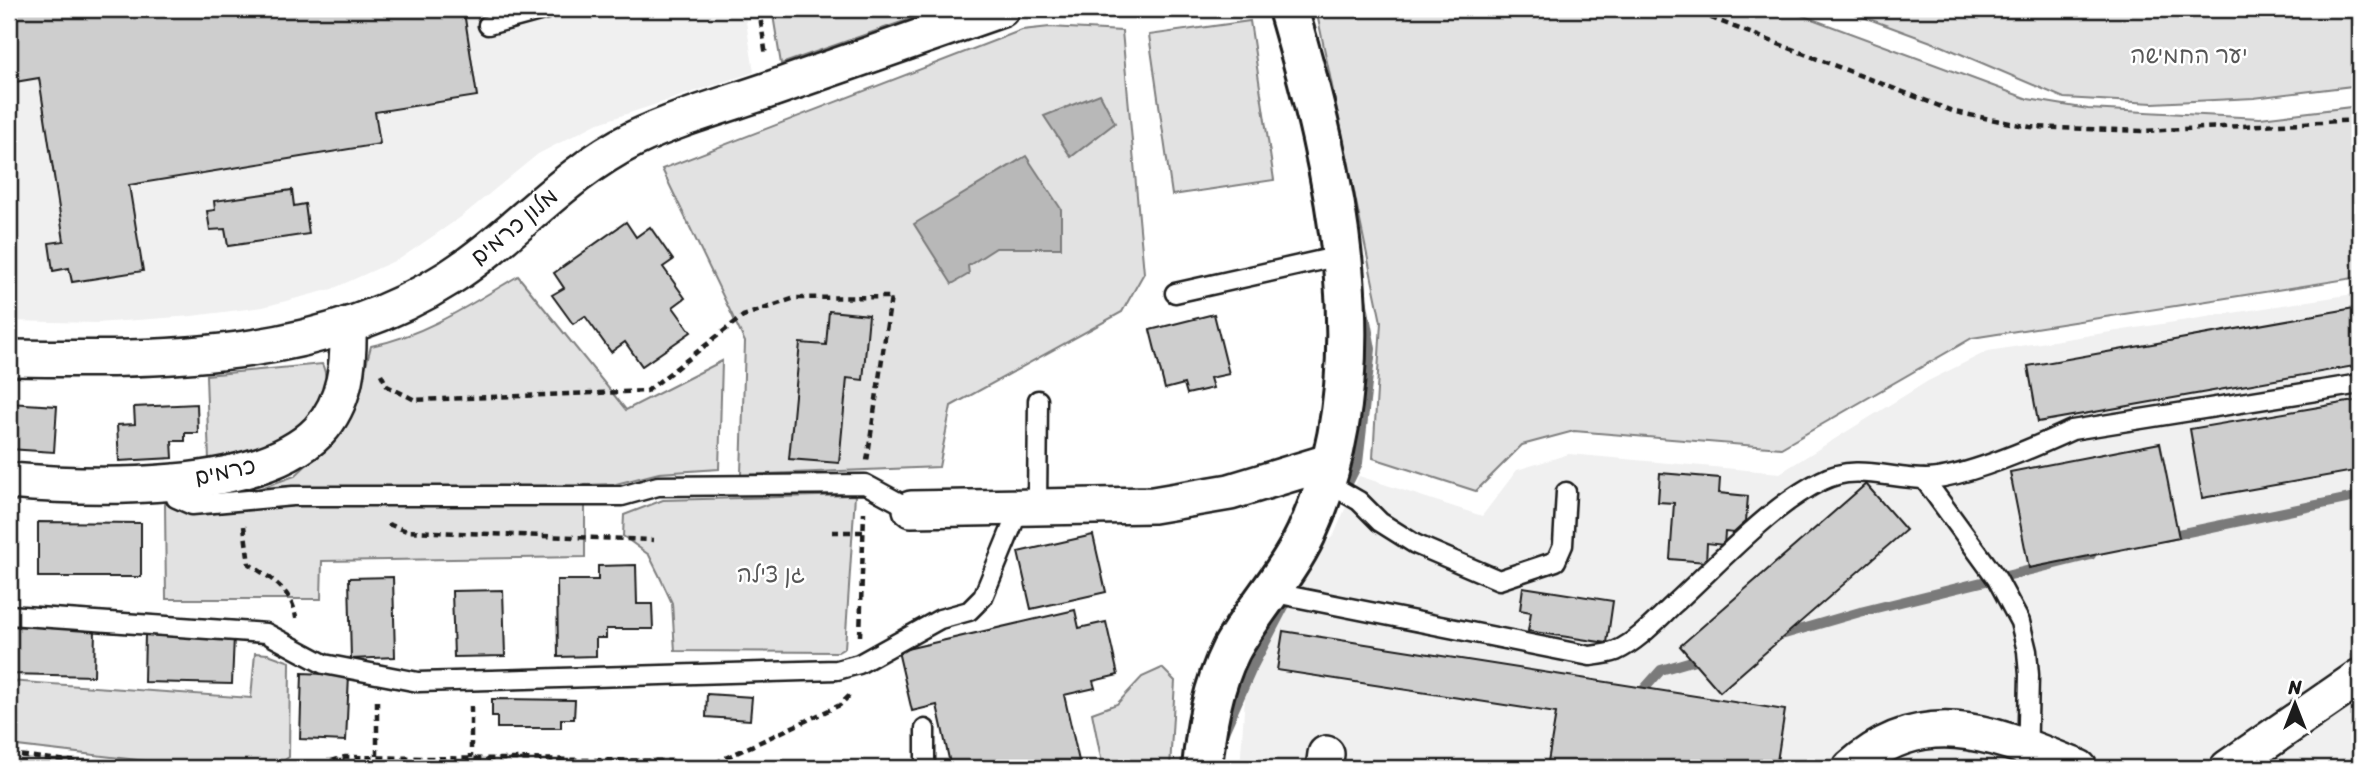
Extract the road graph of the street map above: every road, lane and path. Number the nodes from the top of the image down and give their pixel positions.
1 (547, 9) edge
2 (759, 9) edge
3 (1001, 9) edge
4 (1288, 9) edge
5 (1688, 9) edge
6 (488, 25) dead end
7 (771, 89) junction
8 (2360, 120) edge
9 (1340, 256) junction
10 (1175, 293) dead end
11 (891, 297) dead end
12 (348, 326) junction
13 (9, 358) edge
14 (381, 373) dead end
15 (2360, 384) edge
16 (1038, 400) dead end
17 (1329, 471) junction
18 (1924, 479) junction
19 (9, 481) edge
20 (174, 482) junction
21 (1566, 492) dead end
22 (241, 501) junction
23 (1028, 507) junction
24 (911, 509) joint
25 (383, 522) dead end
26 (832, 532) dead end
27 (863, 532) dead end
28 (654, 540) dead end
29 (1270, 592) junction
30 (9, 615) edge
31 (297, 651) junction
32 (859, 664) junction
33 (377, 676) junction
34 (2360, 677) edge
35 (471, 681) junction
36 (925, 729) dead end
37 (9, 754) edge
38 (377, 757) junction
39 (471, 758) junction
40 (2028, 758) edge
41 (706, 767) edge
42 (128, 768) edge
43 (308, 768) edge
44 (741, 768) edge
45 (925, 768) edge
46 (1202, 768) edge
47 (1851, 768) edge
48 (2079, 768) edge
49 (2228, 768) edge

1 - 6 lane
2 - 7 path
3 - 7 street, מלון כרמים
4 - 9 main road
5 - 8 path
7 - 12 street, מלון כרמים
9 - 10 lane
9 - 17 main road
11 - 14 path
12 - 13 street, מלון כרמים
12 - 20 street, כרמים
15 - 18 lane
16 - 23 lane
17 - 21 lane
17 - 23 street
17 - 29 main road
18 - 29 lane
18 - 40 lane
19 - 20 street, כרמים
20 - 22 lane
22 - 24 lane
22 - 31 path
23 - 24 street
23 - 32 lane
25 - 28 path
26 - 27 path
29 - 46 main road
30 - 31 lane
31 - 33 lane
32 - 35 lane
32 - 41 path
33 - 35 lane
33 - 38 path
34 - 49 street
35 - 39 path
36 - 45 lane
37 - 42 path
38 - 39 path
38 - 43 path
39 - 41 path
40 - 47 street
40 - 48 street
41 - 44 path

